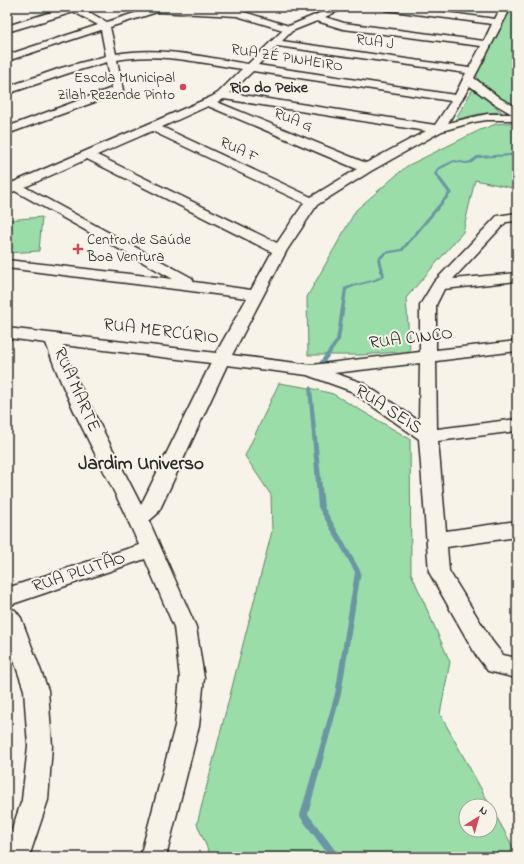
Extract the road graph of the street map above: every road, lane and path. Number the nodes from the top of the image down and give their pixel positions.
1 (255, 7) edge
2 (342, 7) edge
3 (385, 7) edge
4 (506, 7) edge
5 (76, 8) edge
6 (159, 8) edge
7 (238, 13) junction
8 (315, 17) junction
9 (498, 22) junction
10 (106, 26) junction
11 (7, 29) edge
12 (288, 29) junction
13 (274, 43) junction
14 (486, 44) junction
15 (112, 57) junction
16 (7, 58) edge
17 (250, 68) junction
18 (470, 75) junction
19 (7, 91) edge
20 (222, 95) junction
21 (458, 99) junction
22 (207, 102) junction
23 (517, 112) edge
24 (517, 117) edge
25 (153, 127) junction
26 (438, 129) junction
27 (7, 131) edge
28 (88, 155) junction
29 (367, 168) junction
30 (12, 188) edge
31 (312, 202) junction
32 (517, 218) edge
33 (280, 250) junction
34 (7, 264) edge
35 (517, 277) edge
36 (439, 285) junction
37 (194, 286) junction
38 (256, 295) junction
39 (7, 333) edge
40 (53, 339) junction
41 (517, 346) edge
42 (429, 357) junction
43 (221, 360) junction
44 (309, 370) junction
45 (517, 425) edge
46 (428, 436) junction
47 (138, 519) junction
48 (517, 529) edge
49 (437, 540) junction
50 (152, 549) junction
51 (7, 597) edge
52 (7, 617) edge
53 (506, 665) edge
54 (16, 857) edge
55 (153, 857) edge

1 - 7 street
2 - 8 street
3 - 9 street
4 - 9 street
5 - 10 street
5 - 11 street
6 - 7 street
6 - 10 street
7 - 12 street
8 - 12 street
8 - 14 street
9 - 14 street
10 - 15 street
10 - 16 street
12 - 13 street
13 - 17 street
13 - 18 street, RUA J
14 - 18 street
15 - 17 street, RUA ZÉ PINHEIRO
15 - 19 street, RUA ZÉ PINHEIRO
15 - 27 street
17 - 20 street
17 - 21 street, RUA ZÉ PINHEIRO
18 - 21 street
18 - 23 street
20 - 22 street
20 - 26 street
21 - 26 street
22 - 25 street
22 - 29 street, RUA G
24 - 26 street
25 - 28 street
25 - 31 street, RUA F
26 - 29 street
28 - 30 street
28 - 33 street
29 - 31 street
30 - 37 street
31 - 33 street
32 - 36 street
33 - 38 street
34 - 37 street
35 - 36 street
36 - 42 street
37 - 38 street
38 - 43 street
39 - 40 street, RUA MERCÚRIO
40 - 43 street, RUA MERCÚRIO
40 - 47 street, RUA MARTE
41 - 42 street, RUA CINCO
42 - 44 street, RUA CINCO
42 - 46 street
43 - 44 street, RUA MERCÚRIO
43 - 47 street
44 - 46 street, RUA SEIS
45 - 46 street, RUA SEIS
46 - 49 street
47 - 50 street, RUA MARTE
48 - 49 street
49 - 53 street
50 - 51 street, RUA PLUTÃO
50 - 55 street, RUA MARTE
52 - 54 street

